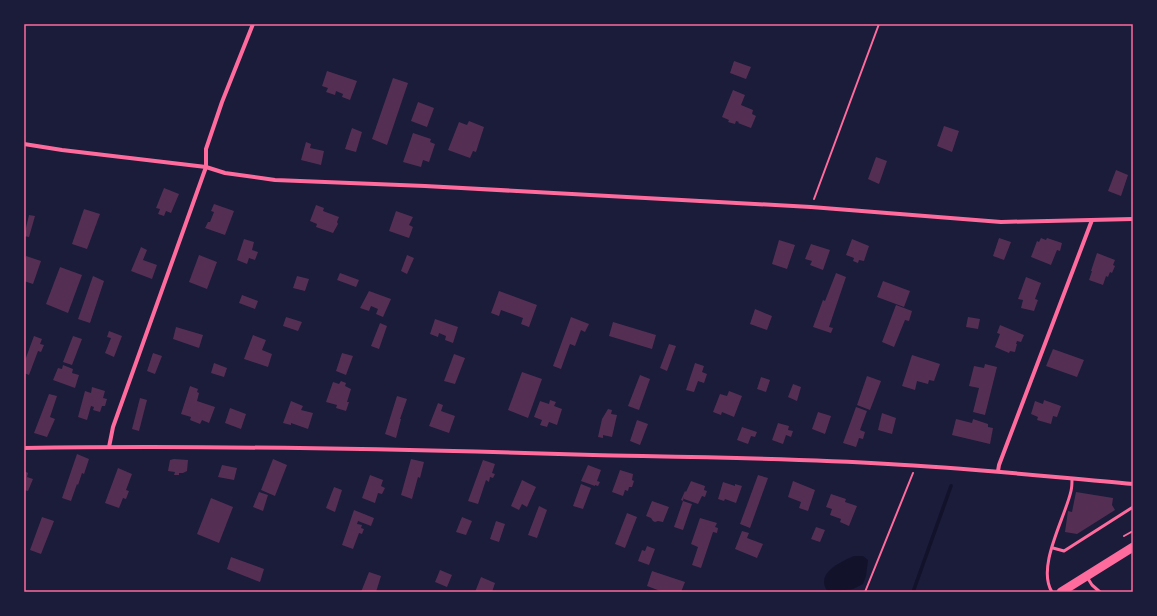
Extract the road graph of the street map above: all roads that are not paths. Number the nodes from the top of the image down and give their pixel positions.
1 (253, 24) edge
2 (24, 144) edge
3 (206, 167) junction
4 (1133, 219) edge
5 (1092, 220) junction
6 (109, 447) junction
7 (24, 448) edge
8 (998, 471) junction
9 (1072, 479) junction
10 (1133, 484) edge
11 (1133, 507) edge
12 (1133, 547) edge
13 (1053, 548) junction
14 (1086, 576) junction
15 (1052, 592) edge
16 (1060, 592) edge
17 (1100, 592) edge

1 - 3 street
2 - 3 street
3 - 5 street
3 - 6 street
4 - 5 street
5 - 8 street
6 - 7 street
6 - 8 street
8 - 9 street
9 - 10 street
9 - 13 lane
11 - 13 lane
12 - 14 highway
13 - 15 lane
14 - 16 highway
14 - 17 lane

